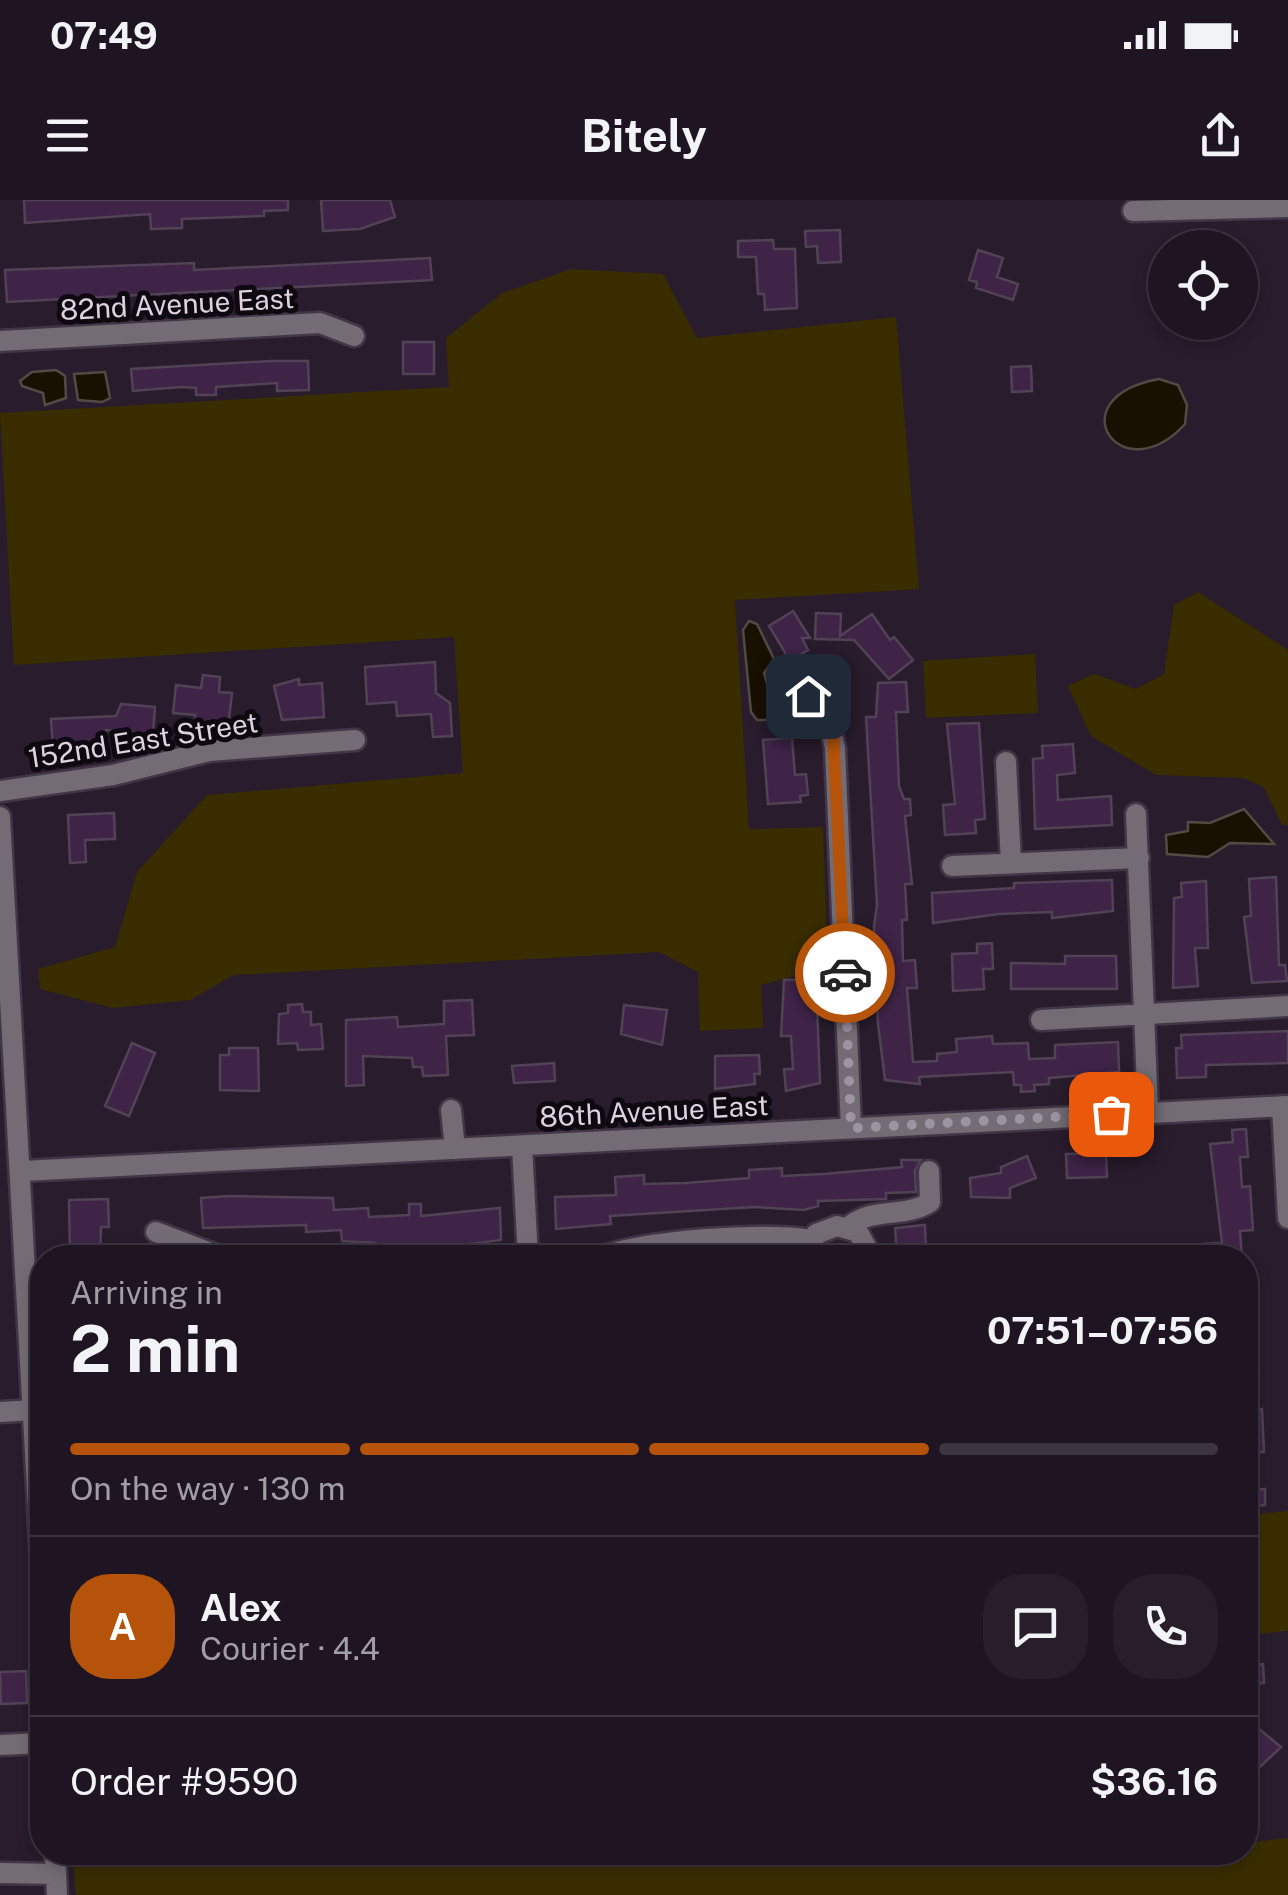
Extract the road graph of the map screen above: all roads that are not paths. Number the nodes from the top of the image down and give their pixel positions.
1 (1288, 207) edge
2 (1133, 211) dead end
3 (354, 336) dead end
4 (0, 341) edge
5 (808, 696) dead end
6 (355, 740) dead end
7 (1006, 762) dead end
8 (0, 791) edge
9 (1136, 814) dead end
10 (0, 816) edge
11 (1139, 858) junction
12 (1011, 863) junction
13 (952, 866) dead end
14 (1288, 1006) edge
15 (1144, 1015) junction
16 (1042, 1020) dead end
17 (1285, 1106) edge
18 (451, 1110) dead end
19 (1148, 1112) junction
20 (851, 1128) junction
21 (522, 1146) junction
22 (454, 1149) junction
23 (929, 1171) dead end
24 (23, 1172) junction
25 (1288, 1218) edge
26 (848, 1228) junction
27 (156, 1232) dead end
28 (190, 1245) edge
29 (527, 1245) edge
30 (812, 1245) edge
31 (868, 1245) edge
32 (30, 1323) edge
33 (30, 1410) edge
34 (0, 1412) edge
35 (30, 1744) edge
36 (0, 1745) edge
37 (0, 1873) edge
38 (56, 1885) edge

1 - 2 street
3 - 4 street, 82nd Avenue East
5 - 20 street
6 - 8 street, 152nd East Street
7 - 12 street
9 - 11 street
10 - 24 street
11 - 12 street
11 - 15 street
12 - 13 street
14 - 15 street
15 - 16 street
15 - 19 street
17 - 19 street, 86th Avenue East
17 - 25 street
18 - 22 street
19 - 20 street, 86th Avenue East
20 - 21 street, 86th Avenue East
21 - 22 street, 86th Avenue East
21 - 29 street
22 - 24 street, 86th Avenue East
23 - 26 street
24 - 32 street
26 - 30 street
26 - 31 street
27 - 28 street
33 - 34 street
35 - 36 street
37 - 38 street

